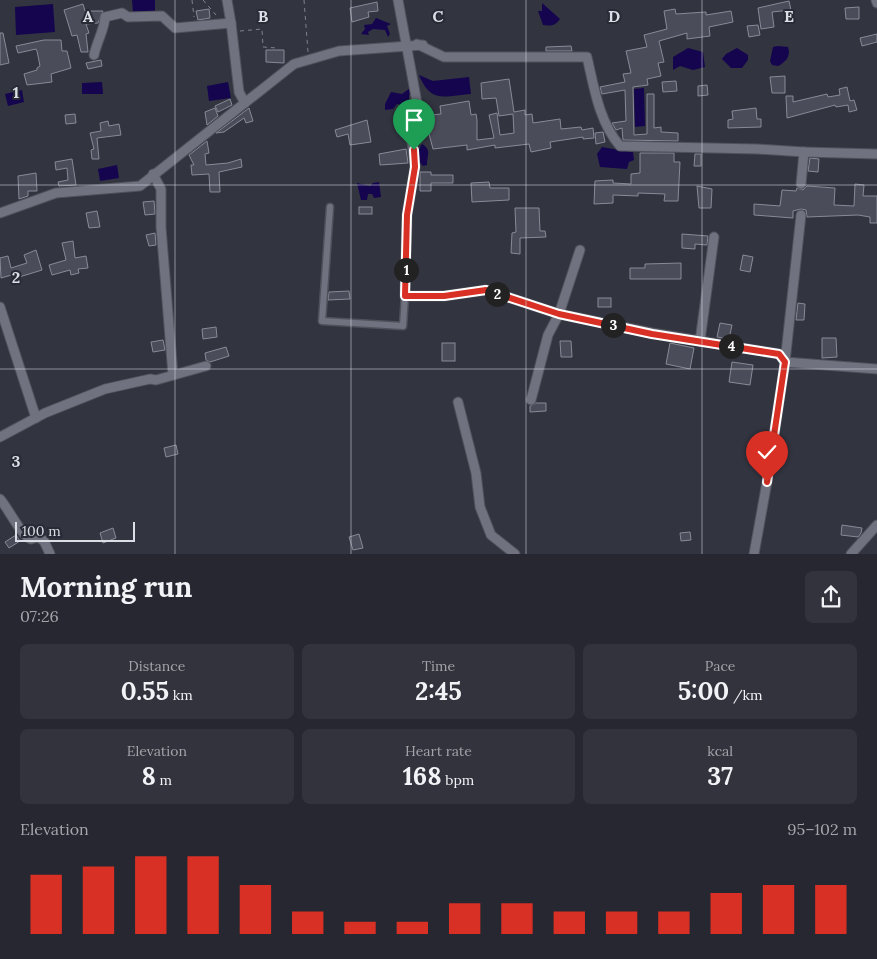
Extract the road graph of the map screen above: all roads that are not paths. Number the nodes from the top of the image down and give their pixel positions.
1 (227, 0) edge
2 (398, 0) edge
3 (228, 26) junction
4 (408, 45) junction
5 (94, 55) dead end
6 (245, 103) junction
7 (804, 152) junction
8 (877, 154) edge
9 (153, 174) junction
10 (802, 184) dead end
11 (330, 206) dead end
12 (0, 213) edge
13 (801, 215) dead end
14 (714, 237) dead end
15 (580, 250) dead end
16 (405, 296) junction
17 (0, 307) edge
18 (559, 314) junction
19 (700, 341) junction
20 (785, 362) junction
21 (206, 366) dead end
22 (877, 368) edge
23 (174, 375) junction
24 (531, 400) dead end
25 (458, 402) dead end
26 (36, 418) junction
27 (0, 436) edge
28 (0, 499) edge
29 (877, 525) edge
30 (50, 554) edge
31 (514, 554) edge
32 (754, 554) edge
33 (851, 554) edge

1 - 3 street
2 - 4 street
3 - 5 street
3 - 6 street
4 - 6 street
4 - 7 street
4 - 16 street
6 - 9 street
7 - 8 street
7 - 10 street
9 - 12 street
9 - 23 street
11 - 16 street
13 - 20 street
14 - 19 street
15 - 18 street
16 - 18 street
17 - 26 street
18 - 19 street
18 - 24 street
19 - 20 street
20 - 22 street
20 - 32 street
21 - 23 street
23 - 26 street
25 - 31 street
26 - 27 street
28 - 30 street
29 - 33 street

